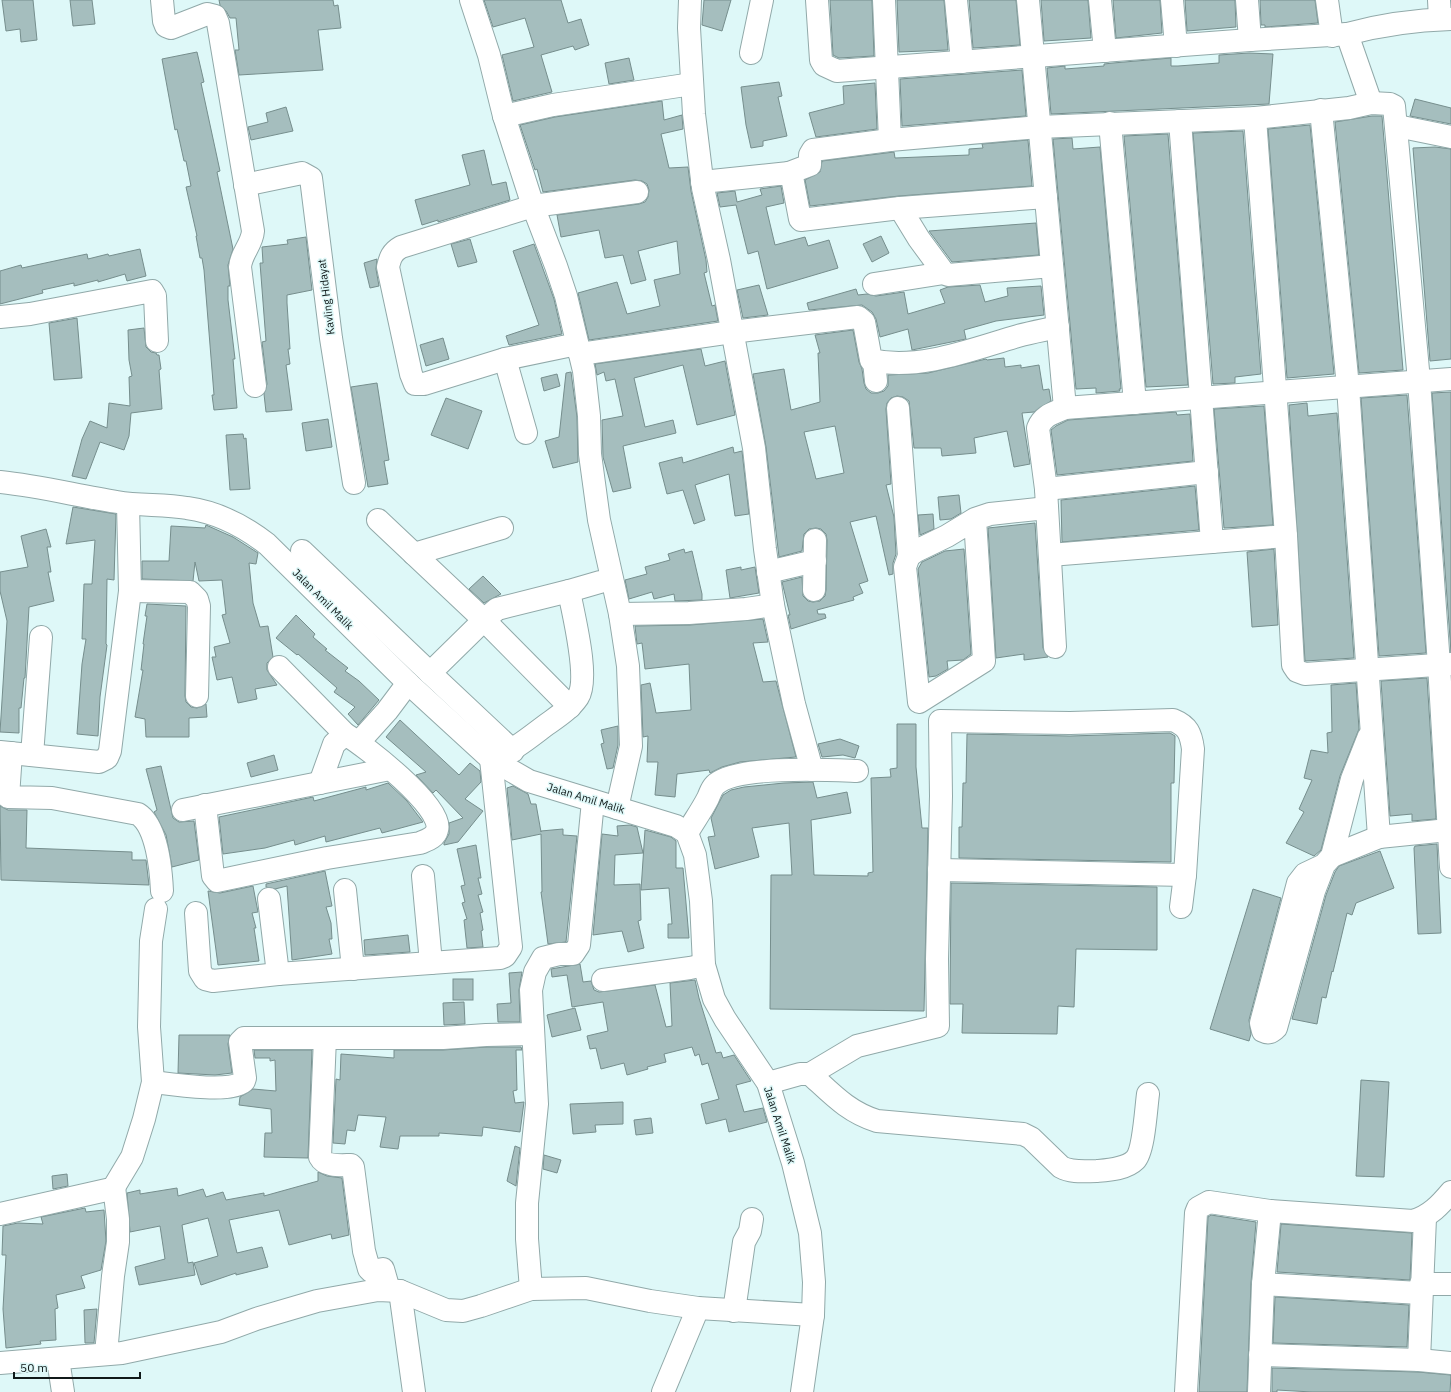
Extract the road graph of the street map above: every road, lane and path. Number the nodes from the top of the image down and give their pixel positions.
1 (162, 0) edge
2 (471, 0) edge
3 (690, 0) edge
4 (762, 0) edge
5 (817, 0) edge
6 (884, 0) edge
7 (956, 0) edge
8 (1028, 0) edge
9 (1100, 0) edge
10 (1172, 0) edge
11 (1247, 0) edge
12 (1327, 0) edge
13 (1443, 12) edge
14 (1339, 35) junction
15 (1250, 40) junction
16 (1176, 46) junction
17 (1105, 52) junction
18 (751, 53) dead end
19 (1032, 57) junction
20 (962, 62) junction
21 (888, 68) junction
22 (692, 84) junction
23 (1371, 103) junction
24 (1320, 110) junction
25 (504, 116) junction
26 (1255, 118) junction
27 (1180, 121) junction
28 (1110, 123) junction
29 (1397, 126) junction
30 (1039, 127) junction
31 (1451, 137) edge
32 (890, 140) junction
33 (789, 173) junction
34 (702, 182) junction
35 (245, 185) junction
36 (637, 192) dead end
37 (1046, 198) junction
38 (533, 206) junction
39 (900, 208) junction
40 (1052, 266) junction
41 (944, 273) junction
42 (874, 284) dead end
43 (0, 317) edge
44 (1058, 327) junction
45 (732, 332) junction
46 (157, 341) dead end
47 (579, 349) junction
48 (505, 359) junction
49 (1451, 379) edge
50 (1418, 381) junction
51 (255, 386) dead end
52 (1348, 387) junction
53 (1274, 393) junction
54 (1200, 398) junction
55 (1135, 403) junction
56 (898, 408) dead end
57 (1065, 408) junction
58 (526, 433) dead end
59 (1207, 472) junction
60 (0, 482) edge
61 (354, 483) dead end
62 (1046, 498) junction
63 (128, 504) junction
64 (975, 519) junction
65 (378, 520) dead end
66 (502, 528) dead end
67 (1286, 536) junction
68 (815, 540) dead end
69 (1212, 542) junction
70 (302, 552) dead end
71 (414, 554) junction
72 (1050, 555) junction
73 (909, 556) junction
74 (815, 561) junction
75 (768, 572) junction
76 (600, 582) dead end
77 (814, 590) dead end
78 (130, 591) junction
79 (569, 591) junction
80 (773, 605) junction
81 (620, 614) junction
82 (484, 620) junction
83 (41, 637) dead end
84 (1055, 647) dead end
85 (1445, 664) edge
86 (279, 667) dead end
87 (1367, 671) junction
88 (430, 673) junction
89 (408, 683) junction
90 (197, 696) dead end
91 (570, 707) junction
92 (1370, 732) junction
93 (352, 738) junction
94 (513, 751) junction
95 (14, 753) edge
96 (491, 759) junction
97 (390, 769) junction
98 (812, 770) junction
99 (857, 771) dead end
100 (320, 783) junction
101 (593, 801) junction
102 (205, 805) junction
103 (617, 808) junction
104 (183, 810) dead end
105 (1448, 830) junction
106 (687, 833) junction
107 (1379, 837) junction
108 (1328, 860) junction
109 (1451, 866) edge
110 (939, 870) junction
111 (1185, 875) junction
112 (423, 876) dead end
113 (345, 890) dead end
114 (269, 899) dead end
115 (1182, 908) dead end
116 (196, 913) dead end
117 (431, 963) junction
118 (704, 965) junction
119 (353, 969) junction
120 (278, 974) junction
121 (603, 980) dead end
122 (532, 1034) junction
123 (325, 1038) junction
124 (810, 1074) junction
125 (153, 1082) junction
126 (768, 1083) junction
127 (1148, 1094) dead end
128 (114, 1187) junction
129 (1451, 1192) edge
130 (1270, 1211) junction
131 (0, 1214) edge
132 (1425, 1218) junction
133 (752, 1219) dead end
134 (1263, 1284) junction
135 (1451, 1284) edge
136 (1421, 1288) junction
137 (531, 1289) junction
138 (394, 1291) junction
139 (698, 1308) junction
140 (734, 1311) junction
141 (813, 1315) junction
142 (106, 1354) junction
143 (1260, 1355) junction
144 (58, 1359) junction
145 (1419, 1360) junction
146 (0, 1363) edge
147 (1451, 1363) edge
148 (63, 1392) edge
149 (414, 1392) edge
150 (663, 1392) edge
151 (802, 1392) edge
152 (1186, 1392) edge
153 (1259, 1392) edge

1 - 35 street
2 - 25 street
3 - 22 street
4 - 18 street
5 - 21 street
6 - 21 street
7 - 20 street
8 - 19 street
9 - 17 street
10 - 16 street
11 - 15 street
12 - 14 street
13 - 14 street
14 - 15 street
14 - 23 street
15 - 16 street
16 - 17 street
17 - 19 street
19 - 20 street
19 - 30 street
20 - 21 street
21 - 32 street
22 - 25 street
22 - 34 street
23 - 24 street
23 - 29 street
24 - 26 street
24 - 52 street
25 - 38 street
26 - 27 street
26 - 53 street
27 - 28 street
27 - 54 street
28 - 30 street
28 - 55 street
29 - 31 street
29 - 50 street
30 - 32 street
30 - 37 street
32 - 33 street
33 - 34 street
33 - 39 street
34 - 45 street
35 - 51 street
35 - 61 street, Kavling Hidayat
36 - 38 street
37 - 39 street
37 - 40 street
38 - 47 street
38 - 48 street
39 - 41 street
40 - 41 street
40 - 44 street
41 - 42 street
43 - 46 street
44 - 45 street
44 - 57 street
45 - 47 street
45 - 75 street
47 - 48 street
47 - 81 street
48 - 58 street
49 - 50 street
50 - 52 street
50 - 85 street
52 - 53 street
52 - 87 street
53 - 54 street
53 - 67 street
54 - 55 street
54 - 59 street
55 - 57 street
56 - 73 street
57 - 62 street
59 - 62 street
59 - 69 street
60 - 63 street, Jalan Amil Malik
62 - 64 street
62 - 72 street
63 - 78 street
63 - 89 street, Jalan Amil Malik
64 - 73 street
64 - 73 street
65 - 71 street
66 - 71 street
67 - 69 street
67 - 87 street
68 - 74 street
69 - 72 street
70 - 88 street
71 - 82 street
72 - 84 street
74 - 75 street
74 - 77 street
75 - 80 street
76 - 79 street
78 - 90 street
78 - 95 street
79 - 82 street
79 - 91 street
80 - 81 street
80 - 98 street
81 - 103 street
82 - 88 street
82 - 91 street
83 - 95 street
85 - 87 street
85 - 105 street
86 - 93 street
87 - 92 street
88 - 94 street
89 - 93 street
89 - 96 street, Jalan Amil Malik
91 - 94 street
92 - 107 street
92 - 108 street
93 - 97 street
93 - 100 street
94 - 96 street
95 - 125 street
96 - 101 street, Jalan Amil Malik
96 - 117 street
97 - 100 street
97 - 102 street
98 - 99 street
98 - 106 street
100 - 102 street
101 - 103 street, Jalan Amil Malik
101 - 122 street
102 - 104 street
103 - 106 street, Jalan Amil Malik
105 - 107 street
105 - 109 street
106 - 118 street, Jalan Amil Malik
107 - 108 street
108 - 108 street
110 - 111 street
110 - 111 street
110 - 124 street
111 - 115 street
112 - 117 street
113 - 119 street
114 - 120 street
116 - 120 street
117 - 119 street
118 - 121 street
118 - 126 street, Jalan Amil Malik
119 - 120 street
122 - 123 street
122 - 137 street
123 - 125 street
123 - 138 street
124 - 126 street
124 - 127 street
125 - 128 street
126 - 141 street, Jalan Amil Malik
128 - 131 street
128 - 142 street
129 - 132 street
130 - 132 street
130 - 134 street
130 - 152 street
132 - 136 street
133 - 140 street
134 - 136 street
134 - 143 street
135 - 136 street
136 - 145 street
137 - 138 street
137 - 139 street
138 - 142 street
138 - 149 street
139 - 140 street
139 - 150 street
140 - 141 street
141 - 151 street, Jalan Amil Malik
142 - 144 street
143 - 145 street
143 - 153 street
144 - 146 street
144 - 148 street
145 - 147 street

